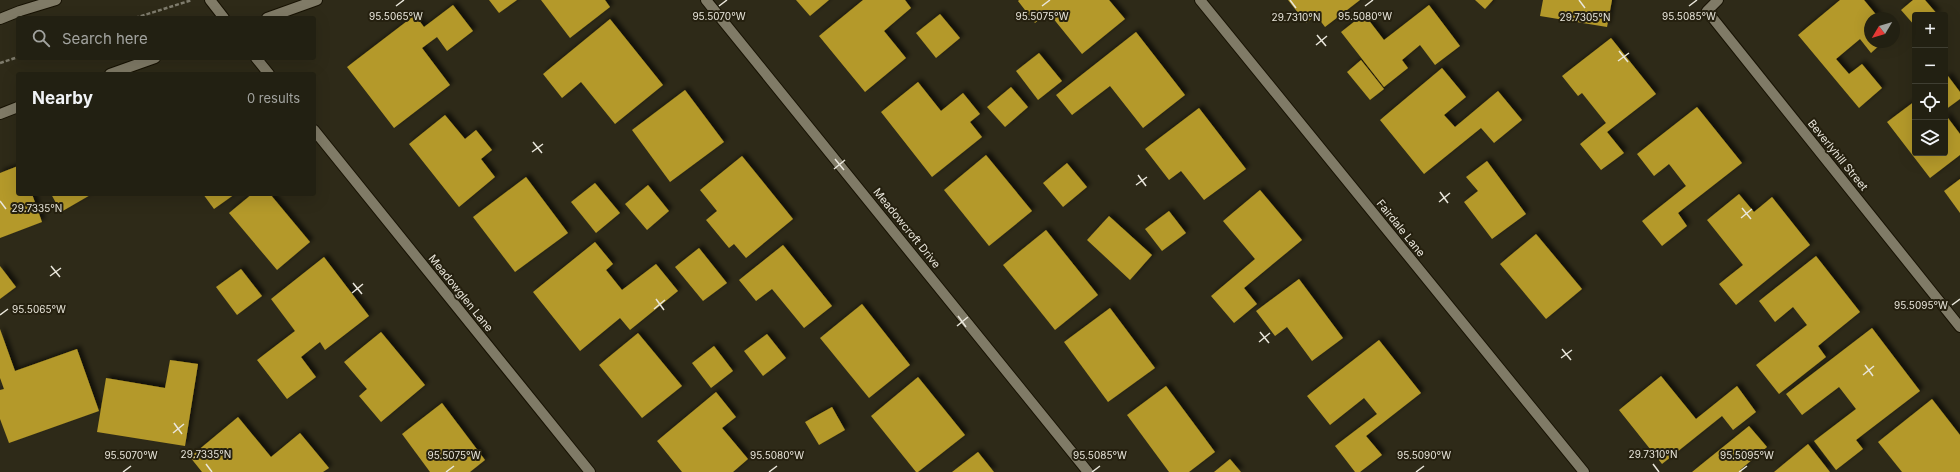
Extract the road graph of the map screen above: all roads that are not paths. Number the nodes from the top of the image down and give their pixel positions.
1 (56, 0) edge
2 (210, 0) edge
3 (317, 0) edge
4 (706, 0) edge
5 (1200, 0) edge
6 (1718, 0) edge
7 (222, 16) edge
8 (273, 16) edge
9 (0, 19) edge
10 (149, 60) edge
11 (258, 60) edge
12 (116, 72) edge
13 (267, 72) edge
14 (16, 108) edge
15 (0, 114) edge
16 (316, 132) edge
17 (1960, 327) edge
18 (590, 472) edge
19 (1088, 472) edge
20 (1584, 472) edge

1 - 9 street
2 - 7 street
3 - 8 street
4 - 19 street, Meadowcroft Drive
5 - 20 street, Fairdale Lane
6 - 17 street, Beverlyhill Street
10 - 12 street
11 - 13 street
14 - 15 street
16 - 18 street, Meadowglen Lane

